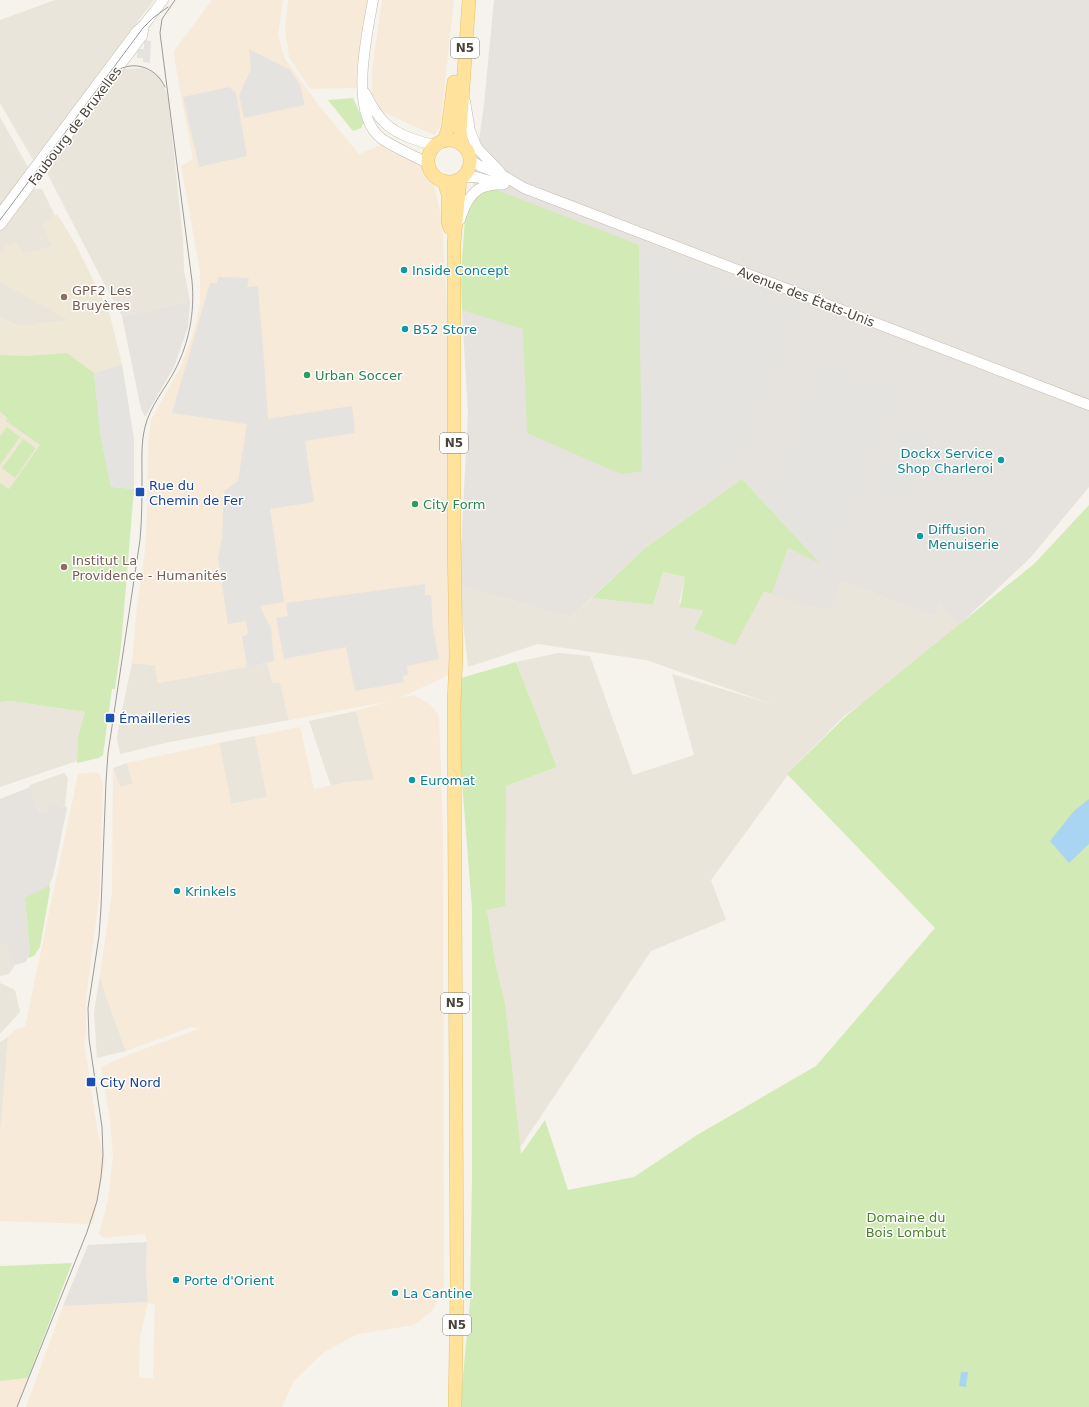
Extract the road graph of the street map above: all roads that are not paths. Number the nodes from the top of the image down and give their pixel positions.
1 (163, 0) edge
2 (373, 0) edge
3 (460, 0) edge
4 (469, 0) edge
5 (144, 24) junction
6 (363, 89) junction
7 (462, 95) junction
8 (440, 143) junction
9 (462, 145) junction
10 (470, 160) junction
11 (428, 163) junction
12 (461, 178) junction
13 (503, 180) junction
14 (444, 181) junction
15 (0, 214) edge
16 (0, 226) edge
17 (454, 244) junction
18 (1089, 405) edge
19 (455, 1407) edge

1 - 5 street, Faubourg de Bruxelles
2 - 6 street
3 - 8 main road, N5
4 - 7 main road, N5
5 - 15 street, Faubourg de Bruxelles
5 - 16 street, Faubourg de Bruxelles
6 - 8 street
6 - 11 street
7 - 9 main road, N5
7 - 13 street
8 - 9 main road
8 - 11 main road, N5
9 - 10 main road, N5
10 - 12 main road, N5
10 - 13 street, Avenue des États-Unis
11 - 14 main road
12 - 13 street, Avenue des États-Unis
12 - 14 main road
12 - 17 main road, N5
13 - 17 street
13 - 18 street, Avenue des États-Unis
14 - 17 main road, N5
17 - 19 main road, N5

